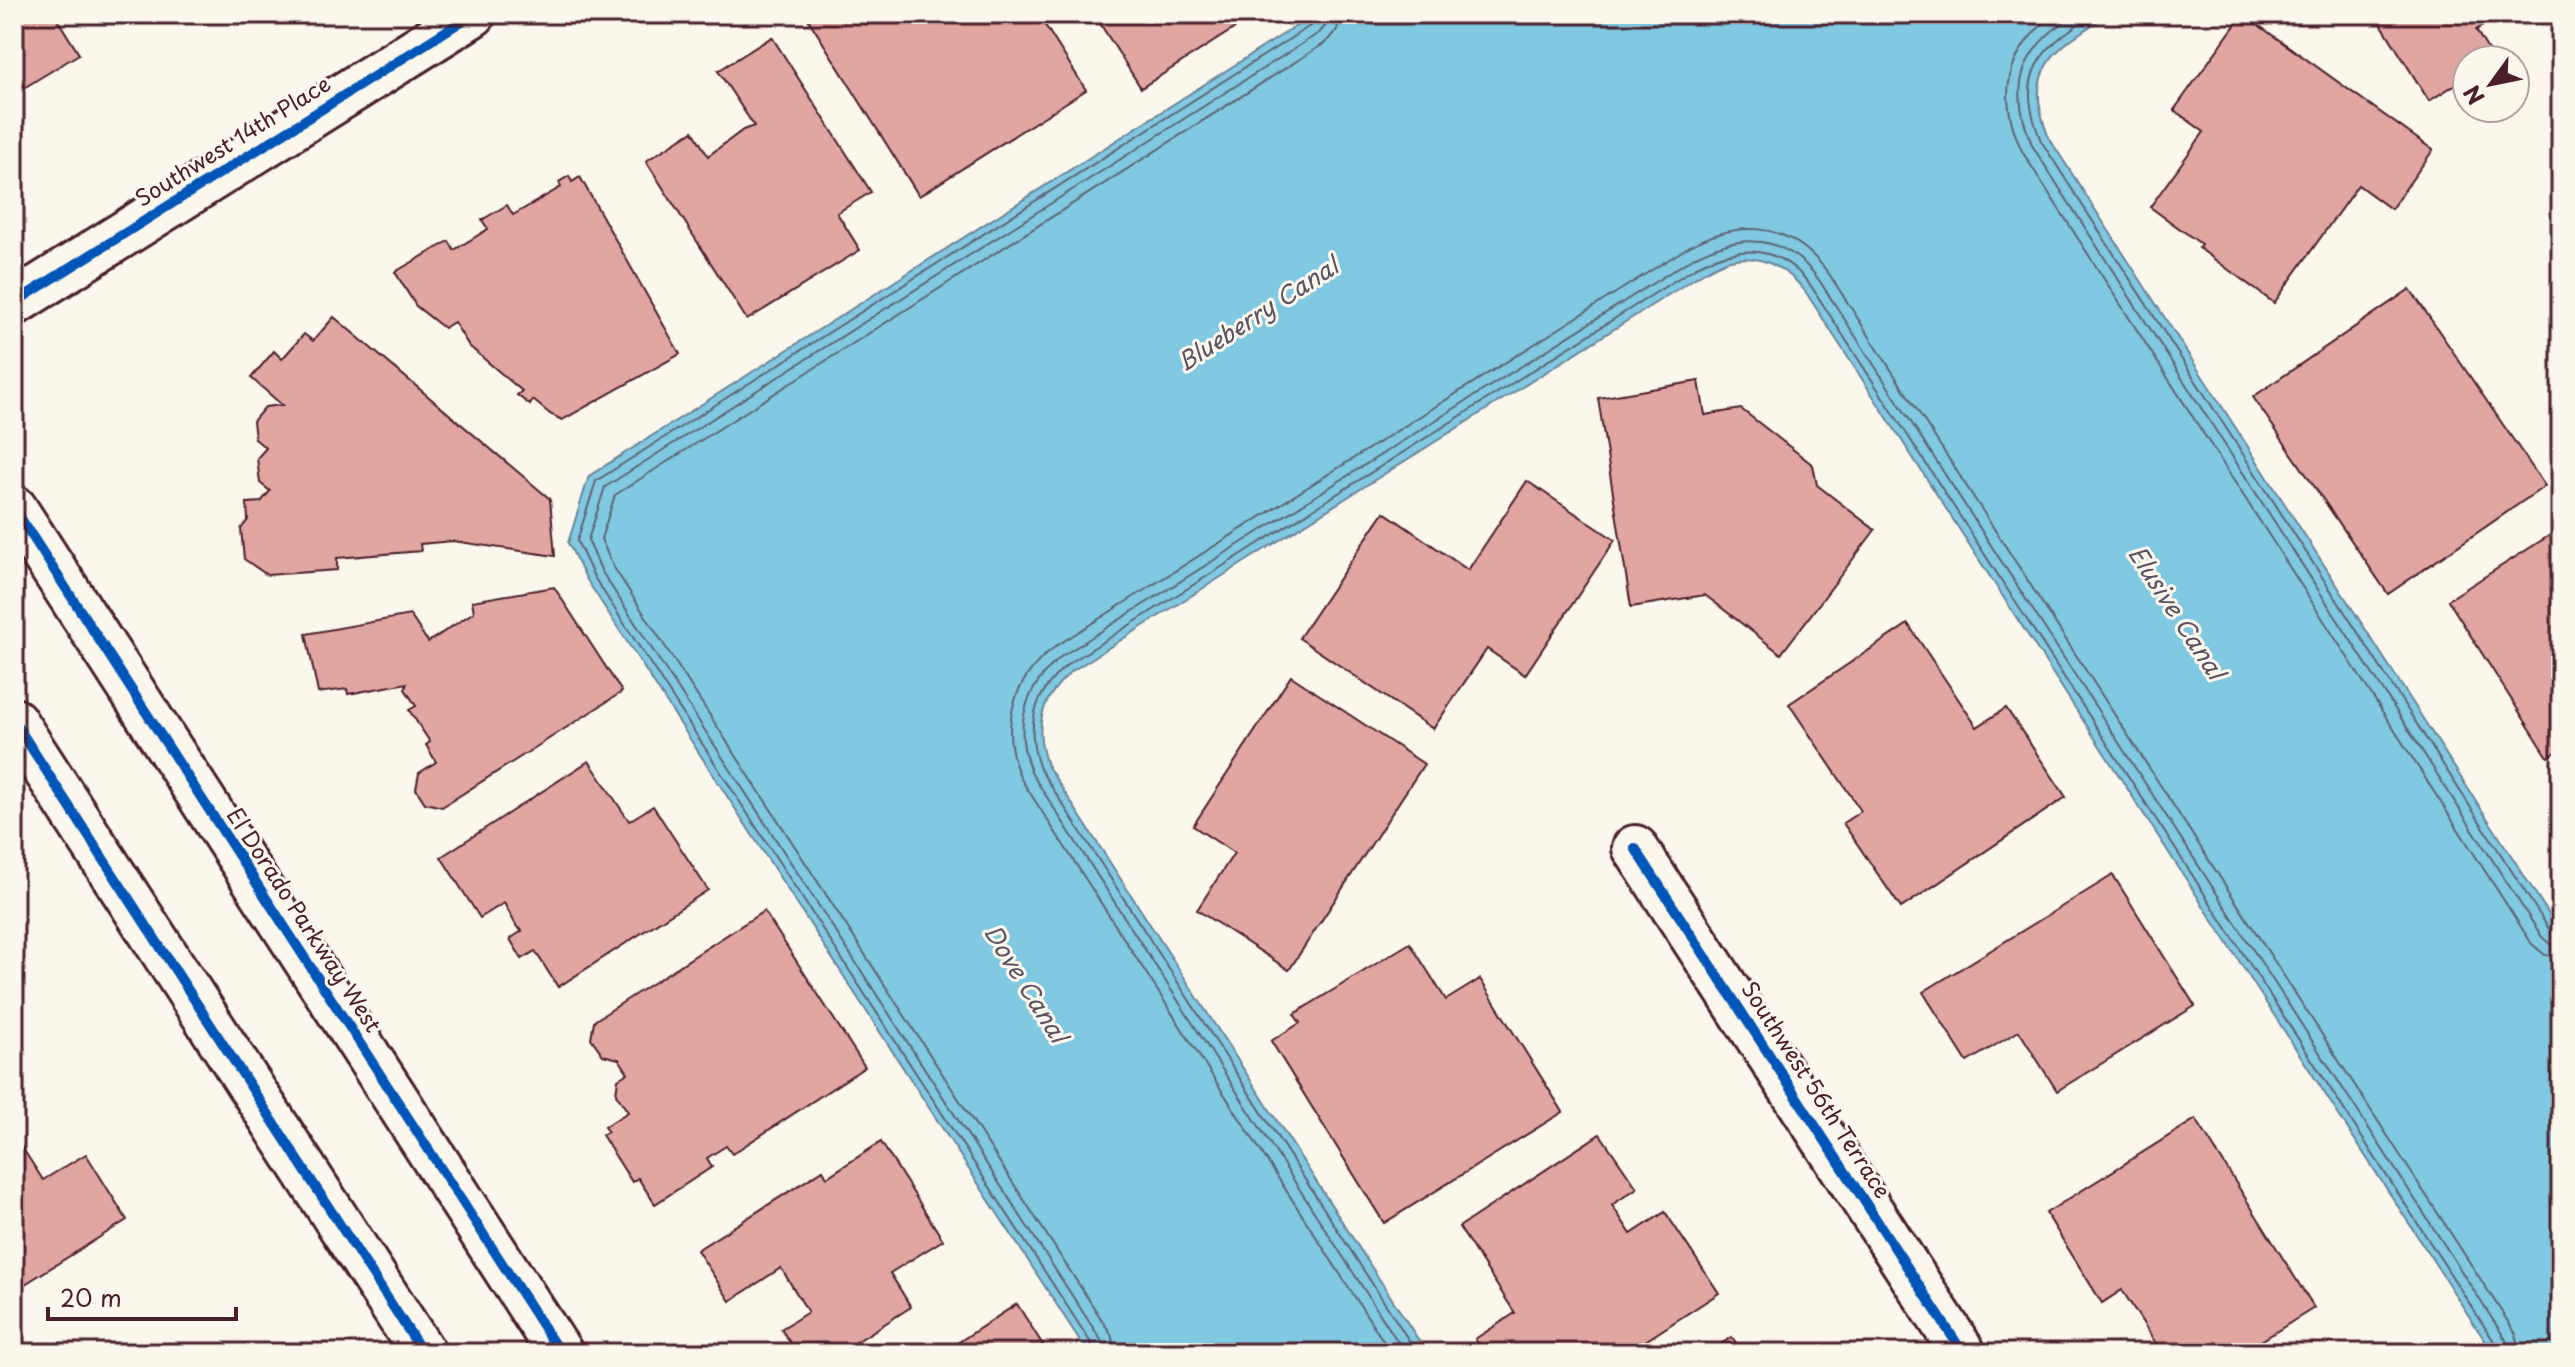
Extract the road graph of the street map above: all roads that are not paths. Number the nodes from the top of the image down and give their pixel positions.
1 (473, 14) edge
2 (14, 303) edge
3 (14, 508) edge
4 (14, 721) edge
5 (1635, 848) dead end
6 (423, 1353) edge
7 (560, 1353) edge
8 (1963, 1353) edge

1 - 2 street, Southwest 14th Place
3 - 7 street, El Dorado Parkway West
4 - 6 street
5 - 8 street, Southwest 56th Terrace

